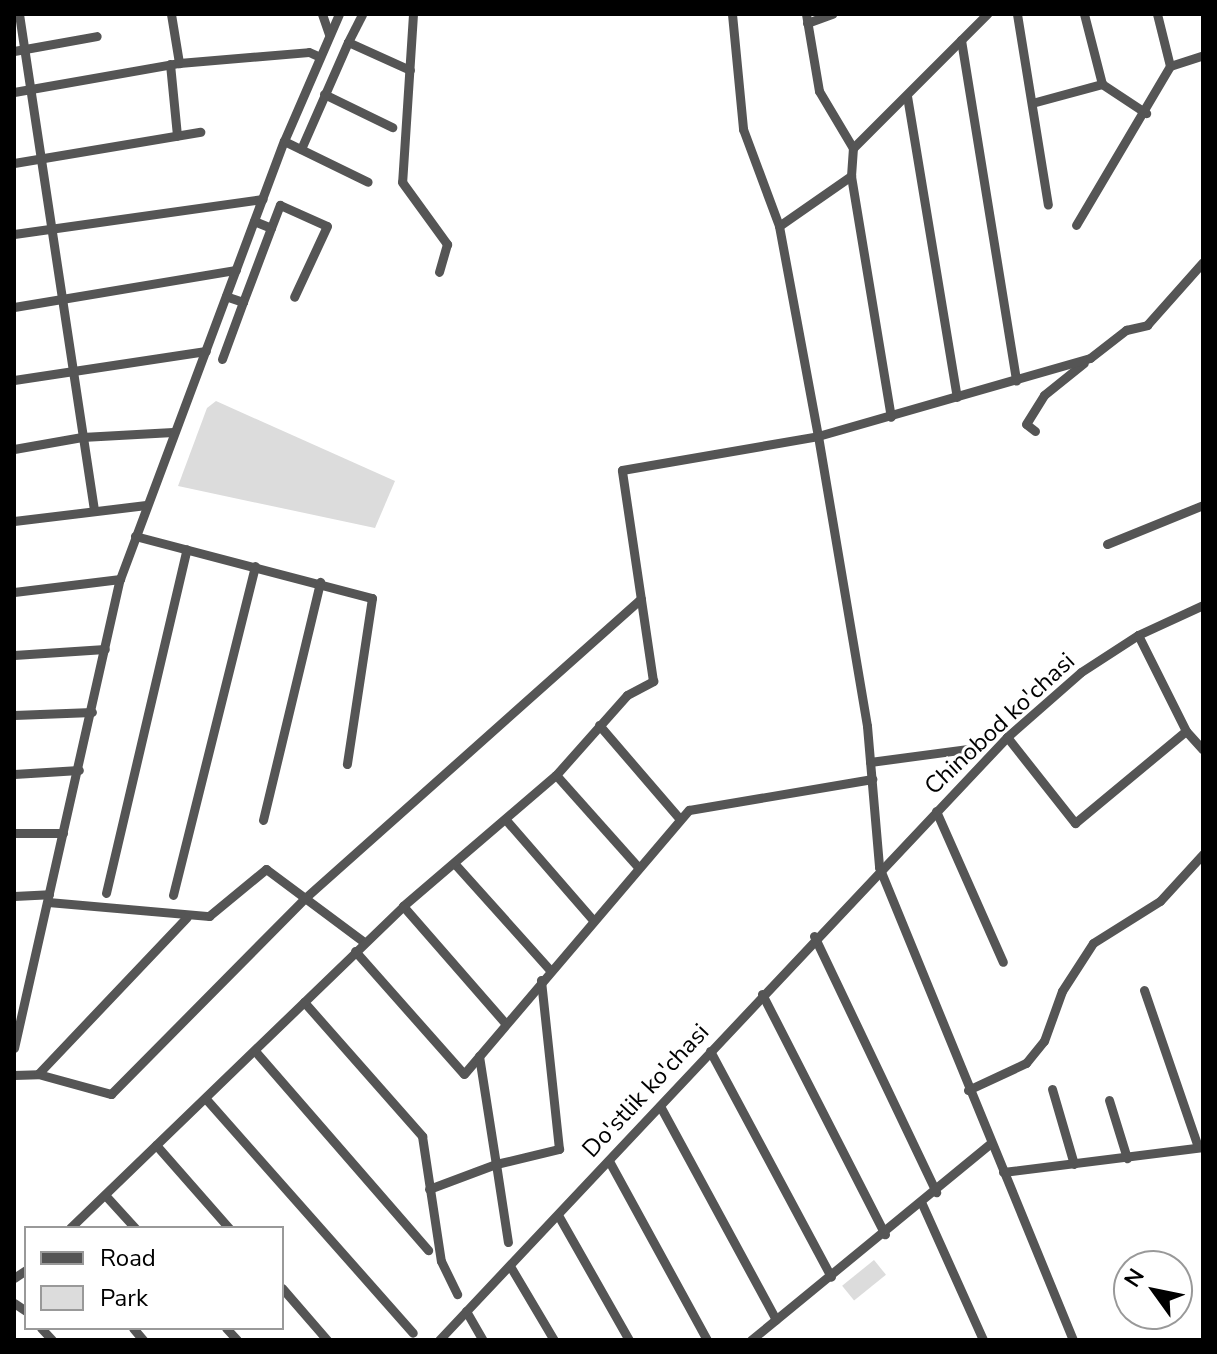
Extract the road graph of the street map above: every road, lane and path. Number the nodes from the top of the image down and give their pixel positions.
1 (19, 14) edge
2 (171, 14) edge
3 (322, 14) edge
4 (339, 14) edge
5 (362, 14) edge
6 (413, 14) edge
7 (732, 14) edge
8 (832, 14) edge
9 (987, 14) edge
10 (1017, 14) edge
11 (1084, 14) edge
12 (1157, 14) edge
13 (806, 19) edge
14 (329, 34) junction
15 (97, 36) dead end
16 (961, 40) junction
17 (348, 42) junction
18 (19, 50) edge
19 (1203, 55) edge
20 (318, 56) junction
21 (174, 63) junction
22 (1170, 66) junction
23 (410, 70) junction
24 (1102, 84) junction
25 (31, 89) junction
26 (14, 92) edge
27 (324, 94) junction
28 (907, 96) junction
29 (1032, 103) junction
30 (1146, 113) junction
31 (392, 127) dead end
32 (200, 132) dead end
33 (177, 136) junction
34 (284, 141) junction
35 (853, 148) junction
36 (301, 149) junction
37 (43, 159) junction
38 (14, 163) edge
39 (851, 176) junction
40 (368, 182) dead end
41 (263, 199) junction
42 (1048, 205) dead end
43 (254, 221) junction
44 (1076, 225) dead end
45 (779, 226) junction
46 (53, 228) junction
47 (271, 228) junction
48 (14, 234) edge
49 (1203, 262) edge
50 (236, 270) junction
51 (439, 272) dead end
52 (226, 296) junction
53 (294, 297) dead end
54 (63, 299) junction
55 (243, 302) junction
56 (14, 307) edge
57 (206, 351) junction
58 (1090, 358) junction
59 (222, 359) dead end
60 (73, 370) junction
61 (14, 380) edge
62 (1016, 381) junction
63 (957, 397) junction
64 (891, 417) junction
65 (1035, 431) dead end
66 (173, 432) junction
67 (818, 436) junction
68 (82, 437) junction
69 (14, 449) edge
70 (146, 505) junction
71 (1203, 505) edge
72 (94, 510) junction
73 (14, 521) edge
74 (135, 536) junction
75 (1107, 544) dead end
76 (187, 549) junction
77 (255, 566) junction
78 (120, 579) junction
79 (320, 582) junction
80 (14, 592) edge
81 (641, 599) junction
82 (1203, 605) edge
83 (1138, 635) junction
84 (105, 649) junction
85 (14, 655) edge
86 (92, 712) junction
87 (14, 715) edge
88 (599, 725) junction
89 (1186, 731) junction
90 (1007, 737) junction
91 (968, 749) dead end
92 (1203, 750) edge
93 (870, 762) junction
94 (347, 764) dead end
95 (79, 770) junction
96 (14, 774) edge
97 (556, 775) junction
98 (872, 779) junction
99 (936, 811) junction
100 (679, 818) junction
101 (263, 820) dead end
102 (506, 820) junction
103 (14, 833) edge
104 (63, 833) junction
105 (1203, 854) edge
106 (454, 863) junction
107 (638, 867) junction
108 (879, 867) junction
109 (106, 893) dead end
110 (173, 895) dead end
111 (14, 896) edge
112 (48, 898) junction
113 (305, 898) junction
114 (403, 906) junction
115 (187, 917) junction
116 (592, 919) junction
117 (814, 936) junction
118 (364, 942) junction
119 (355, 951) junction
120 (1003, 962) dead end
121 (550, 970) junction
122 (541, 980) junction
123 (1144, 990) dead end
124 (762, 994) junction
125 (304, 1002) junction
126 (505, 1023) junction
127 (14, 1048) edge
128 (255, 1051) junction
129 (710, 1051) junction
130 (479, 1056) junction
131 (38, 1074) junction
132 (14, 1075) edge
133 (1052, 1089) dead end
134 (968, 1090) junction
135 (206, 1099) junction
136 (1109, 1100) dead end
137 (660, 1106) junction
138 (991, 1143) junction
139 (156, 1145) junction
140 (1201, 1147) edge
141 (1127, 1158) junction
142 (609, 1161) junction
143 (496, 1164) junction
144 (1074, 1164) junction
145 (1003, 1172) junction
146 (429, 1189) junction
147 (936, 1192) junction
148 (105, 1195) junction
149 (922, 1204) junction
150 (558, 1215) junction
151 (72, 1226) edge
152 (133, 1226) edge
153 (227, 1226) edge
154 (885, 1234) junction
155 (508, 1242) dead end
156 (428, 1250) dead end
157 (510, 1266) junction
158 (831, 1277) junction
159 (284, 1290) edge
160 (457, 1294) dead end
161 (466, 1311) junction
162 (776, 1320) junction
163 (413, 1333) dead end
164 (327, 1340) edge
165 (439, 1340) edge
166 (483, 1340) edge
167 (554, 1340) edge
168 (629, 1340) edge
169 (707, 1340) edge
170 (751, 1340) edge
171 (983, 1340) edge
172 (1073, 1340) edge

1 - 18 street
2 - 21 street
3 - 14 street
4 - 14 street
5 - 17 street
6 - 23 street
7 - 45 street
8 - 13 street
9 - 16 street
10 - 29 street
11 - 24 street
12 - 22 street
13 - 35 street
14 - 20 street
15 - 18 street
16 - 28 street
16 - 62 street
17 - 23 street
17 - 27 street
18 - 25 street
19 - 22 street
20 - 21 street
20 - 34 street
21 - 25 street
21 - 33 street
22 - 30 street
23 - 51 street
24 - 29 street
24 - 30 street
25 - 26 street
25 - 37 street
27 - 31 street
27 - 36 street
28 - 35 street
28 - 63 street
29 - 42 street
30 - 44 street
32 - 33 street
33 - 37 street
34 - 36 street
34 - 41 street
35 - 39 street
36 - 40 street
37 - 38 street
37 - 46 street
39 - 45 street
39 - 64 street
41 - 43 street
41 - 46 street
43 - 47 street
43 - 50 street
45 - 67 street
46 - 48 street
46 - 54 street
47 - 53 street
47 - 55 street
49 - 58 street
50 - 52 street
50 - 54 street
52 - 55 street
52 - 57 street
54 - 56 street
54 - 60 street
55 - 59 street
57 - 60 street
57 - 66 street
58 - 62 street
58 - 65 street
60 - 61 street
60 - 68 street
62 - 63 street
63 - 64 street
64 - 67 street
66 - 68 street
66 - 70 street
67 - 81 street
67 - 93 street
68 - 69 street
68 - 72 street
70 - 72 street
70 - 74 street
71 - 75 street
72 - 73 street
74 - 76 street
74 - 78 street
76 - 77 street
76 - 109 street
77 - 79 street
77 - 110 street
78 - 80 street
78 - 84 street
79 - 94 street
79 - 101 street
81 - 88 street
81 - 113 street
82 - 83 street, Chinobod ko'chasi
83 - 89 street
83 - 90 street, Chinobod ko'chasi
84 - 85 street
84 - 86 street
86 - 87 street
86 - 95 street
88 - 97 street
88 - 100 street
89 - 90 street
89 - 92 street
90 - 99 street, Chinobod ko'chasi
91 - 93 street
93 - 98 street
95 - 96 street
95 - 104 street
97 - 102 street
97 - 107 street
98 - 100 street
98 - 108 street
99 - 108 street, Chinobod ko'chasi
99 - 120 street
100 - 107 street
102 - 106 street
102 - 116 street
103 - 104 street
104 - 112 street
105 - 134 street
106 - 114 street
106 - 121 street
107 - 116 street
108 - 117 street, Do'stlik ko'chasi
108 - 134 street
111 - 112 street
112 - 115 street
112 - 127 street
113 - 115 street
113 - 118 street
113 - 131 street
114 - 118 street
114 - 126 street
115 - 131 street
116 - 121 street
117 - 124 street, Do'stlik ko'chasi
117 - 147 street
118 - 119 street
119 - 125 street
119 - 130 street
121 - 122 street
122 - 126 street
122 - 143 street
123 - 140 street
124 - 129 street, Do'stlik ko'chasi
124 - 154 street
125 - 128 street
125 - 146 street
126 - 130 street
128 - 135 street
128 - 156 street
129 - 137 street, Do'stlik ko'chasi
129 - 158 street
130 - 143 street
131 - 132 street
133 - 144 street
134 - 138 street
135 - 139 street
135 - 163 street
136 - 141 street
137 - 142 street, Do'stlik ko'chasi
137 - 162 street
138 - 145 street
138 - 147 street
139 - 148 street
139 - 153 street
140 - 141 street
141 - 144 street
142 - 150 street, Do'stlik ko'chasi
142 - 169 street
143 - 146 street
143 - 155 street
144 - 145 street
145 - 172 street
146 - 160 street
147 - 149 street
148 - 151 street
148 - 152 street
149 - 154 street
149 - 171 street
150 - 157 street, Do'stlik ko'chasi
150 - 168 street
154 - 158 street
157 - 161 street, Do'stlik ko'chasi
157 - 167 street
158 - 162 street
159 - 164 street
161 - 165 street, Do'stlik ko'chasi
161 - 166 street
162 - 170 street

